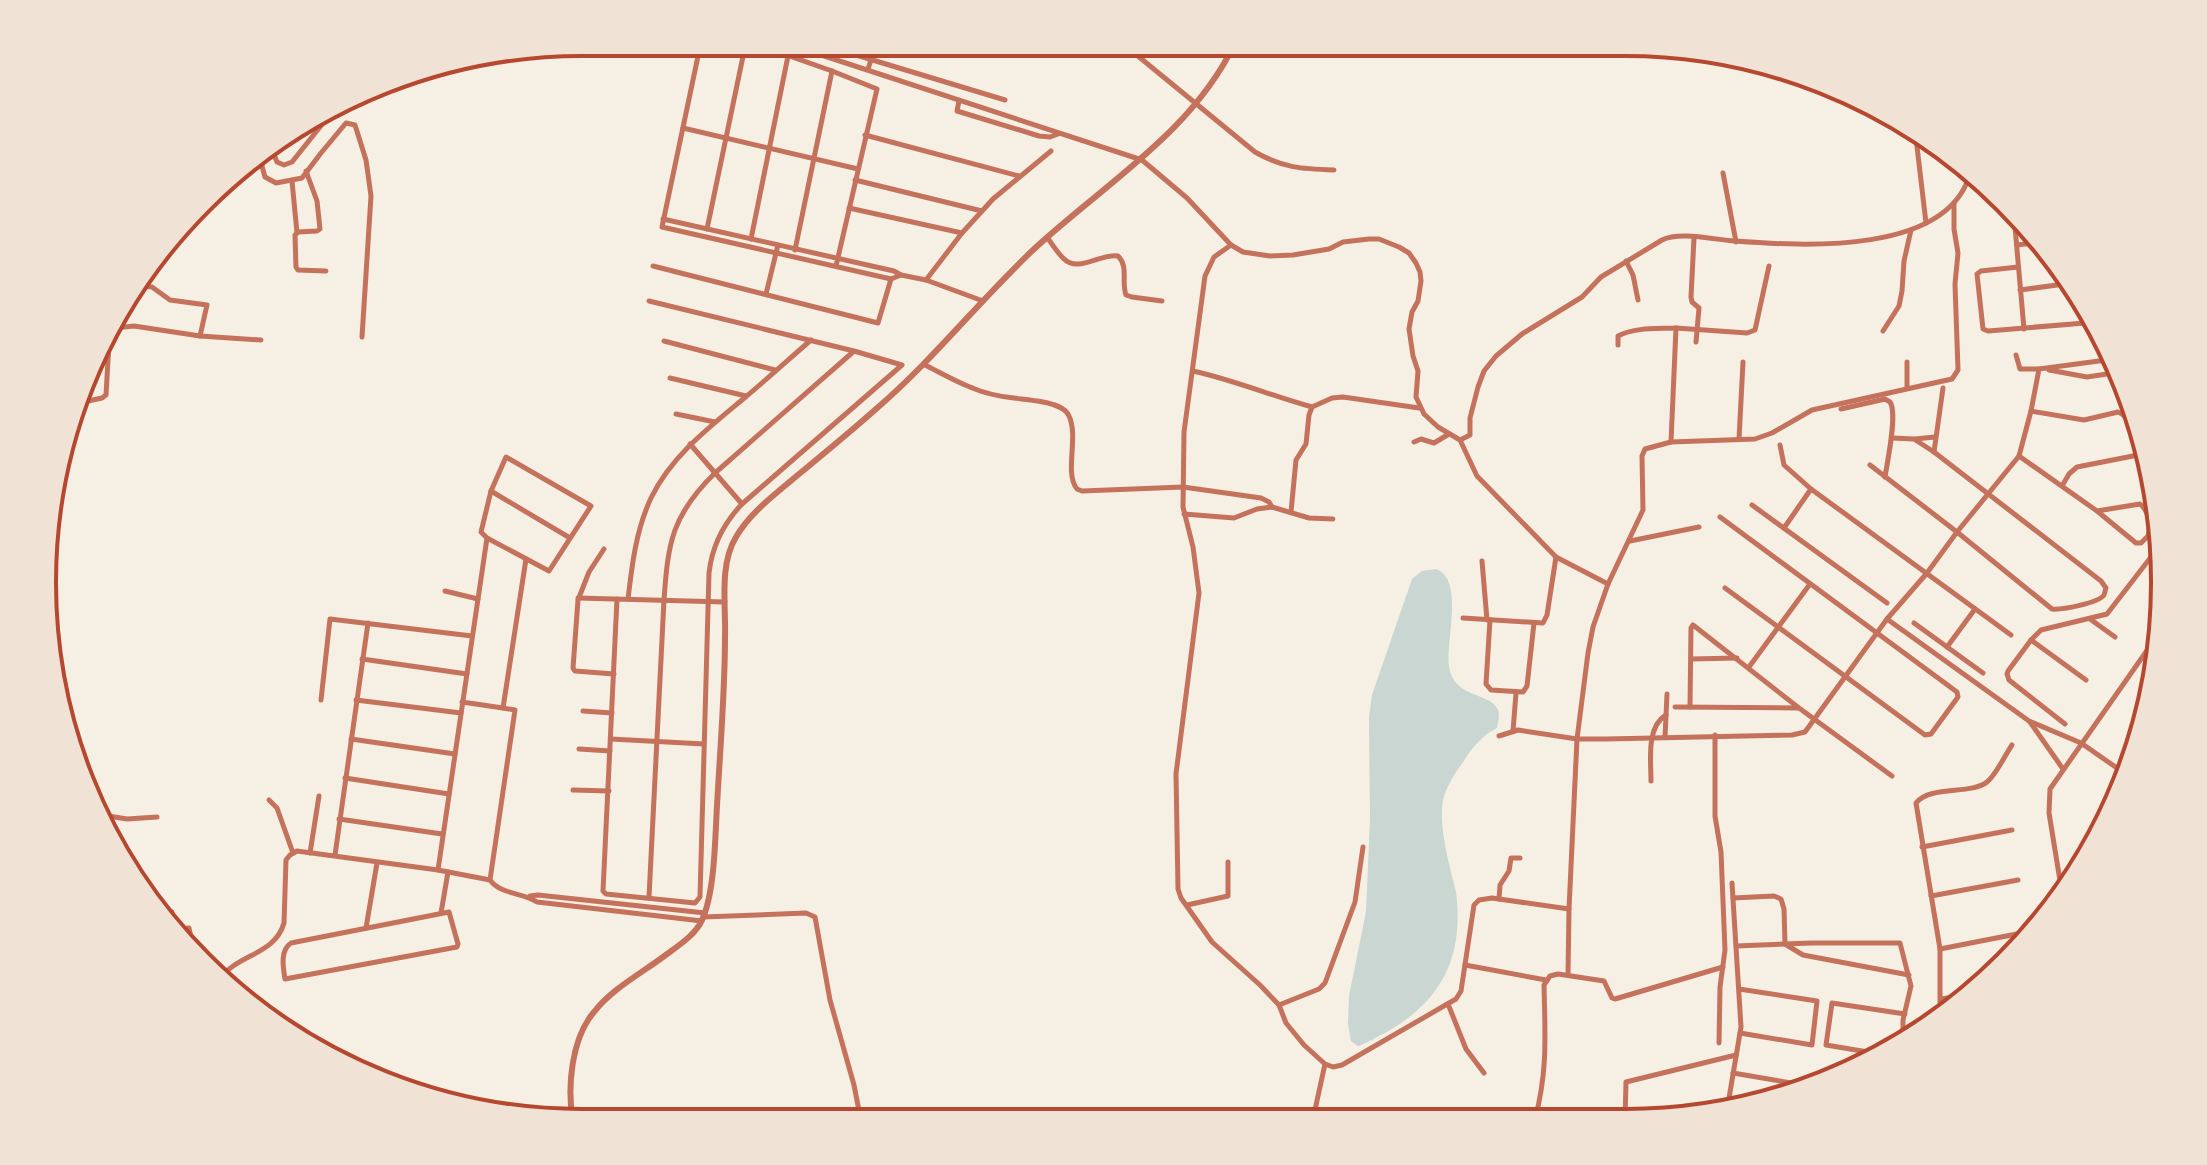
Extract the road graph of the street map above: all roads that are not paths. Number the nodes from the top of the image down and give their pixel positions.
1 (698, 56) edge
2 (745, 56) edge
3 (789, 56) joint
4 (825, 56) edge
5 (861, 56) edge
6 (872, 56) edge
7 (1138, 56) edge
8 (1228, 56) edge
9 (871, 59) junction
10 (868, 69) junction
11 (832, 71) junction
12 (998, 98) junction
13 (1005, 100) dead end
14 (959, 101) junction
15 (1197, 104) junction
16 (993, 112) junction
17 (320, 127) edge
18 (683, 128) junction
19 (1059, 133) junction
20 (865, 135) junction
21 (726, 138) junction
22 (1917, 145) edge
23 (769, 148) junction
24 (1051, 151) dead end
25 (275, 156) edge
26 (814, 159) junction
27 (1142, 160) junction
28 (262, 165) edge
29 (858, 169) junction
30 (1334, 170) dead end
31 (306, 171) junction
32 (1723, 173) dead end
33 (1020, 176) junction
34 (855, 180) junction
35 (292, 181) junction
36 (1967, 183) edge
37 (1954, 203) junction
38 (849, 208) junction
39 (982, 211) junction
40 (663, 219) junction
41 (1926, 223) junction
42 (707, 229) junction
43 (1911, 230) junction
44 (2015, 230) edge
45 (297, 233) junction
46 (962, 233) junction
47 (705, 237) junction
48 (1047, 237) junction
49 (1694, 238) junction
50 (751, 239) junction
51 (1736, 242) junction
52 (2027, 244) edge
53 (778, 245) junction
54 (1231, 245) junction
55 (2017, 245) junction
56 (795, 249) junction
57 (776, 253) junction
58 (793, 257) junction
59 (838, 259) junction
60 (1626, 261) junction
61 (653, 266) dead end
62 (836, 266) junction
63 (1769, 266) dead end
64 (2018, 267) junction
65 (326, 271) dead end
66 (894, 271) junction
67 (901, 275) junction
68 (891, 279) junction
69 (926, 280) junction
70 (2058, 285) edge
71 (147, 287) edge
72 (2020, 290) junction
73 (766, 294) junction
74 (1638, 300) dead end
75 (649, 301) dead end
76 (983, 301) junction
77 (1162, 301) dead end
78 (2082, 323) edge
79 (122, 327) edge
80 (1676, 328) junction
81 (1697, 329) junction
82 (2024, 329) junction
83 (1883, 331) dead end
84 (200, 336) junction
85 (362, 337) dead end
86 (261, 340) dead end
87 (811, 340) junction
88 (664, 341) dead end
89 (1696, 342) dead end
90 (1618, 345) dead end
91 (854, 351) junction
92 (108, 354) edge
93 (2016, 355) dead end
94 (2102, 361) edge
95 (1743, 362) dead end
96 (1907, 362) dead end
97 (902, 365) junction
98 (925, 365) junction
99 (2039, 369) junction
100 (2048, 369) junction
101 (776, 370) junction
102 (918, 371) junction
103 (1193, 371) junction
104 (2108, 374) edge
105 (670, 378) dead end
106 (1907, 388) junction
107 (1943, 388) dead end
108 (747, 396) junction
109 (89, 401) edge
110 (1312, 407) junction
111 (1420, 408) junction
112 (1841, 409) dead end
113 (2031, 411) junction
114 (2123, 413) edge
115 (676, 414) dead end
116 (715, 422) junction
117 (1449, 434) junction
118 (1935, 437) junction
119 (1892, 438) junction
120 (1739, 439) junction
121 (1914, 439) junction
122 (1460, 440) junction
123 (1414, 442) dead end
124 (1671, 442) junction
125 (690, 444) junction
126 (1780, 445) dead end
127 (1934, 452) junction
128 (2135, 455) edge
129 (2019, 456) junction
130 (1870, 465) dead end
131 (715, 473) junction
132 (1885, 477) junction
133 (2062, 486) junction
134 (1183, 487) junction
135 (1811, 489) junction
136 (491, 491) junction
137 (1987, 494) junction
138 (742, 504) junction
139 (1752, 505) dead end
140 (1272, 507) junction
141 (2097, 511) junction
142 (2146, 511) edge
143 (1291, 512) junction
144 (1184, 514) junction
145 (1720, 517) dead end
146 (1333, 519) dead end
147 (1699, 527) dead end
148 (1784, 528) junction
149 (1957, 532) junction
150 (2148, 533) edge
151 (487, 538) junction
152 (570, 538) junction
153 (1630, 541) junction
154 (604, 549) dead end
155 (1556, 557) junction
156 (2150, 558) edge
157 (526, 559) junction
158 (1482, 561) dead end
159 (1927, 573) junction
160 (1608, 584) junction
161 (1810, 584) junction
162 (1725, 588) dead end
163 (445, 591) dead end
164 (578, 598) junction
165 (478, 599) junction
166 (617, 599) junction
167 (628, 599) junction
168 (664, 600) junction
169 (708, 602) junction
170 (726, 602) junction
171 (1887, 603) dead end
172 (1975, 609) junction
173 (1463, 618) dead end
174 (1887, 619) junction
175 (2090, 619) junction
176 (1489, 620) junction
177 (368, 623) junction
178 (1534, 623) junction
179 (1914, 623) dead end
180 (1779, 628) junction
181 (1878, 634) junction
182 (2011, 635) dead end
183 (472, 636) junction
184 (2115, 637) dead end
185 (2031, 640) junction
186 (1947, 647) junction
187 (2146, 652) edge
188 (1737, 658) junction
189 (362, 659) junction
190 (1691, 659) junction
191 (1749, 667) junction
192 (1983, 673) dead end
193 (467, 674) junction
194 (614, 674) junction
195 (1847, 677) junction
196 (2086, 680) dead end
197 (1516, 693) junction
198 (1667, 694) dead end
199 (321, 700) dead end
200 (356, 700) junction
201 (462, 702) junction
202 (1675, 707) dead end
203 (1690, 707) junction
204 (503, 708) junction
205 (1799, 708) junction
206 (583, 711) dead end
207 (461, 713) junction
208 (612, 713) junction
209 (1666, 715) junction
210 (1815, 719) junction
211 (2029, 721) junction
212 (2065, 724) dead end
213 (1513, 731) junction
214 (1715, 735) junction
215 (1499, 736) dead end
216 (1653, 737) junction
217 (1665, 737) junction
218 (351, 739) junction
219 (611, 739) junction
220 (1577, 739) junction
221 (657, 741) junction
222 (2081, 743) junction
223 (704, 744) junction
224 (2012, 745) dead end
225 (579, 749) dead end
226 (610, 751) junction
227 (455, 754) junction
228 (2117, 768) edge
229 (2063, 770) junction
230 (1892, 776) dead end
231 (345, 778) junction
232 (1651, 781) dead end
233 (573, 790) dead end
234 (609, 791) junction
235 (449, 794) junction
236 (319, 796) dead end
237 (269, 800) dead end
238 (111, 816) edge
239 (157, 817) dead end
240 (339, 819) junction
241 (2012, 830) dead end
242 (442, 834) junction
243 (1363, 847) dead end
244 (1922, 847) junction
245 (293, 853) junction
246 (310, 853) junction
247 (335, 855) junction
248 (1520, 858) dead end
249 (1228, 862) dead end
250 (377, 863) junction
251 (438, 870) junction
252 (448, 872) junction
253 (2060, 878) edge
254 (490, 880) junction
255 (2018, 880) dead end
256 (1732, 883) dead end
257 (1931, 896) junction
258 (649, 897) junction
259 (1733, 898) junction
260 (1499, 899) junction
261 (1187, 905) junction
262 (1569, 909) junction
263 (441, 913) junction
264 (703, 917) junction
265 (366, 928) junction
266 (2016, 934) edge
267 (1785, 944) junction
268 (1736, 946) junction
269 (1940, 949) junction
270 (1465, 965) junction
271 (1723, 967) junction
272 (227, 970) edge
273 (1568, 975) junction
274 (1909, 975) junction
275 (1546, 980) junction
276 (1739, 989) junction
277 (1948, 998) edge
278 (1941, 999) junction
279 (1941, 1003) edge
280 (1448, 1004) junction
281 (1279, 1005) junction
282 (1905, 1014) junction
283 (1904, 1028) edge
284 (1740, 1033) junction
285 (1719, 1043) dead end
286 (1864, 1051) edge
287 (1736, 1055) junction
288 (1325, 1064) junction
289 (1484, 1073) dead end
290 (1733, 1073) junction
291 (1789, 1083) edge
292 (1729, 1098) edge
293 (571, 1109) edge
294 (859, 1109) edge
295 (1315, 1109) edge
296 (1538, 1109) edge
297 (1625, 1109) edge

1 - 18 street
2 - 21 street
3 - 11 street
3 - 23 street
4 - 10 street
5 - 9 street
6 - 9 street
7 - 15 street
8 - 15 street
9 - 10 street
9 - 12 street
10 - 14 street
11 - 20 street
11 - 26 street
12 - 13 street
12 - 16 street
14 - 16 street
14 - 19 street
15 - 27 street
15 - 30 street
16 - 19 street
17 - 25 street
18 - 21 street
18 - 40 street
19 - 27 street
20 - 29 street
20 - 33 street
21 - 23 street
21 - 42 street
22 - 41 street
23 - 26 street
23 - 50 street
24 - 33 street
26 - 29 street
26 - 56 street
27 - 48 street
27 - 54 street
28 - 35 street
29 - 34 street
31 - 35 street
31 - 45 street
31 - 85 street
32 - 51 street
33 - 39 street
34 - 38 street
34 - 39 street
35 - 45 street
36 - 37 street
37 - 41 street
37 - 106 street
38 - 46 street
38 - 59 street
39 - 46 street
40 - 42 street
40 - 47 street
41 - 43 street
42 - 47 street
42 - 50 street
43 - 51 street
43 - 83 street
44 - 55 street
45 - 65 street
46 - 69 street
47 - 57 street
48 - 76 street
48 - 77 street
49 - 51 street
49 - 60 street
49 - 81 street
50 - 53 street
52 - 55 street
53 - 56 street
53 - 57 street
54 - 103 street
54 - 111 street
55 - 64 street
56 - 58 street
56 - 59 street
57 - 58 street
57 - 73 street
58 - 62 street
59 - 62 street
59 - 66 street
60 - 74 street
60 - 122 street
61 - 73 street
62 - 68 street
63 - 81 street
64 - 72 street
64 - 82 street
66 - 67 street
66 - 68 street
67 - 68 street
67 - 69 street
68 - 73 street
69 - 76 street
70 - 72 street
71 - 84 street
72 - 82 street
75 - 87 street
76 - 98 street
78 - 82 street
79 - 84 street
80 - 81 street
80 - 90 street
80 - 124 street
81 - 89 street
84 - 86 street
87 - 91 street
87 - 101 street
88 - 101 street
91 - 97 street
91 - 131 street
92 - 109 street
93 - 99 street
94 - 100 street
95 - 120 street
96 - 106 street
97 - 102 street
97 - 138 street
98 - 102 street
98 - 134 street
99 - 100 street
99 - 113 street
100 - 104 street
101 - 108 street
102 - 170 street
103 - 110 street
103 - 134 street
105 - 108 street
106 - 120 street
107 - 118 street
108 - 116 street
110 - 111 street
110 - 143 street
111 - 117 street
112 - 119 street
113 - 114 street
113 - 129 street
115 - 116 street
116 - 125 street
117 - 122 street
117 - 123 street
118 - 121 street
118 - 127 street
119 - 121 street
119 - 132 street
120 - 124 street
121 - 127 street
122 - 155 street
124 - 153 street
125 - 131 street
125 - 167 street
126 - 135 street
127 - 137 street
128 - 133 street
129 - 133 street
129 - 137 street
130 - 132 street
131 - 138 street
131 - 168 street
132 - 149 street
133 - 141 street
134 - 140 street
134 - 144 street
135 - 148 street
135 - 159 street
136 - 151 street
136 - 152 street
136 - 152 street
137 - 149 street
137 - 149 street
138 - 169 street
139 - 148 street
140 - 143 street
140 - 144 street
141 - 142 street
141 - 150 street
143 - 146 street
144 - 261 street
145 - 161 street
147 - 153 street
148 - 171 street
149 - 159 street
151 - 157 street
151 - 165 street
152 - 157 street
153 - 160 street
154 - 164 street
155 - 160 street
155 - 178 street
156 - 175 street
157 - 204 street
158 - 176 street
159 - 172 street
159 - 174 street
160 - 220 street
161 - 180 street
161 - 181 street
162 - 180 street
163 - 165 street
164 - 166 street
164 - 194 street
165 - 183 street
166 - 167 street
166 - 194 street
167 - 168 street
168 - 169 street
168 - 221 street
169 - 170 street
169 - 223 street
170 - 264 street
172 - 182 street
172 - 186 street
173 - 176 street
174 - 181 street
174 - 211 street
175 - 184 street
175 - 185 street
176 - 178 street
176 - 197 street
177 - 183 street
177 - 189 street
177 - 199 street
178 - 197 street
179 - 186 street
180 - 191 street
180 - 195 street
181 - 195 street
181 - 195 street
183 - 193 street
185 - 196 street
185 - 212 street
186 - 192 street
187 - 222 street
188 - 190 street
188 - 190 street
188 - 191 street
189 - 193 street
189 - 200 street
190 - 203 street
191 - 205 street
193 - 201 street
194 - 208 street
195 - 210 street
197 - 213 street
198 - 209 street
200 - 207 street
200 - 218 street
201 - 204 street
201 - 207 street
202 - 203 street
203 - 205 street
204 - 254 street
205 - 210 street
206 - 208 street
207 - 227 street
208 - 219 street
209 - 216 street
209 - 217 street
210 - 214 street
210 - 230 street
211 - 222 street
211 - 229 street
213 - 215 street
213 - 220 street
214 - 217 street
214 - 271 street
216 - 217 street
216 - 220 street
216 - 232 street
218 - 227 street
218 - 231 street
219 - 221 street
219 - 226 street
220 - 262 street
221 - 223 street
221 - 258 street
222 - 228 street
222 - 229 street
223 - 258 street
224 - 244 street
225 - 226 street
226 - 234 street
227 - 235 street
229 - 253 street
231 - 235 street
231 - 240 street
233 - 234 street
234 - 258 street
235 - 242 street
236 - 246 street
237 - 245 street
238 - 239 street
240 - 242 street
240 - 247 street
241 - 244 street
242 - 251 street
243 - 281 street
244 - 257 street
245 - 246 street
245 - 272 street
246 - 247 street
247 - 250 street
248 - 260 street
249 - 261 street
250 - 251 street
250 - 265 street
251 - 252 street
252 - 254 street
252 - 263 street
254 - 264 street
255 - 257 street
256 - 259 street
257 - 269 street
259 - 267 street
259 - 268 street
260 - 262 street
260 - 270 street
261 - 281 street
262 - 273 street
263 - 265 street
263 - 265 street
264 - 293 street
264 - 294 street
266 - 269 street
267 - 268 street
267 - 274 street
267 - 274 street
268 - 276 street
269 - 278 street
270 - 275 street
270 - 280 street
271 - 273 street
271 - 285 street
273 - 275 street
274 - 282 street
275 - 296 street
276 - 284 street
276 - 284 street
277 - 278 street
278 - 279 street
280 - 288 street
280 - 289 street
281 - 288 street
282 - 283 street
282 - 286 street
284 - 287 street
287 - 290 street
287 - 297 street
288 - 295 street
290 - 291 street
290 - 292 street

